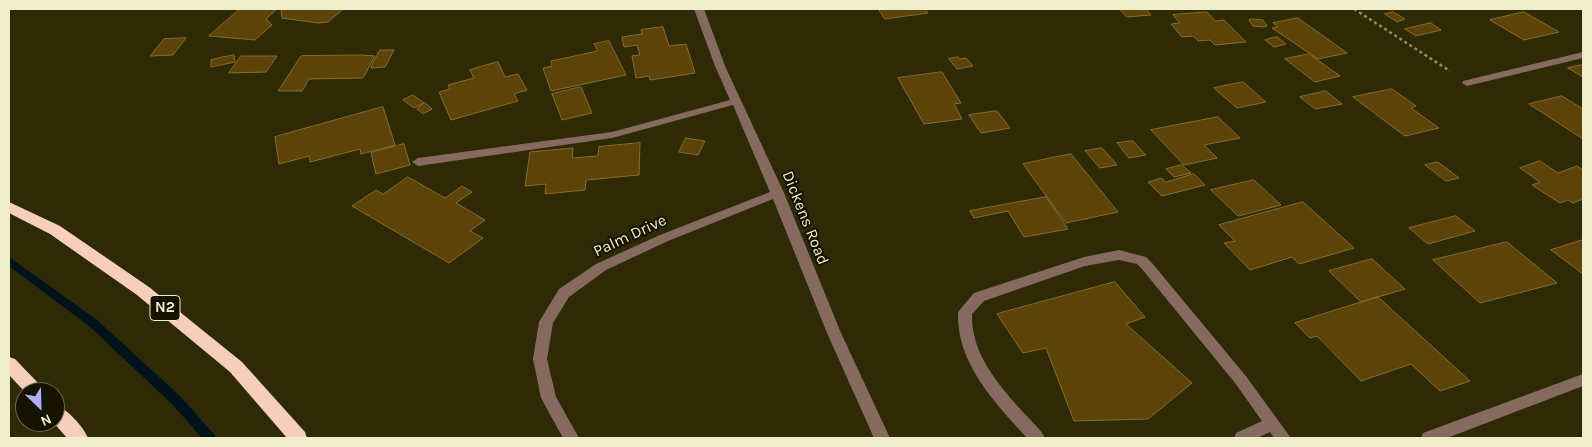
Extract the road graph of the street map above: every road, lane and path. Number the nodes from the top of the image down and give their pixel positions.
1 (699, 9) edge
2 (1354, 9) edge
3 (1583, 55) edge
4 (1467, 83) joint
5 (737, 101) junction
6 (418, 162) dead end
7 (778, 193) junction
8 (9, 207) edge
9 (9, 364) edge
10 (1583, 380) edge
11 (26, 382) edge
12 (65, 423) edge
13 (1272, 424) junction
14 (79, 438) edge
15 (298, 438) edge
16 (571, 438) edge
17 (882, 438) edge
18 (1037, 438) edge
19 (1242, 438) edge
20 (1283, 438) edge
21 (1429, 438) edge

1 - 5 street, Dickens Road
2 - 4 path
3 - 4 street
5 - 6 street
5 - 7 street, Dickens Road
7 - 16 street, Palm Drive
7 - 17 street, Dickens Road
8 - 15 highway, N2
9 - 11 highway
10 - 21 street
12 - 14 highway
13 - 18 street
13 - 19 street
13 - 20 street

